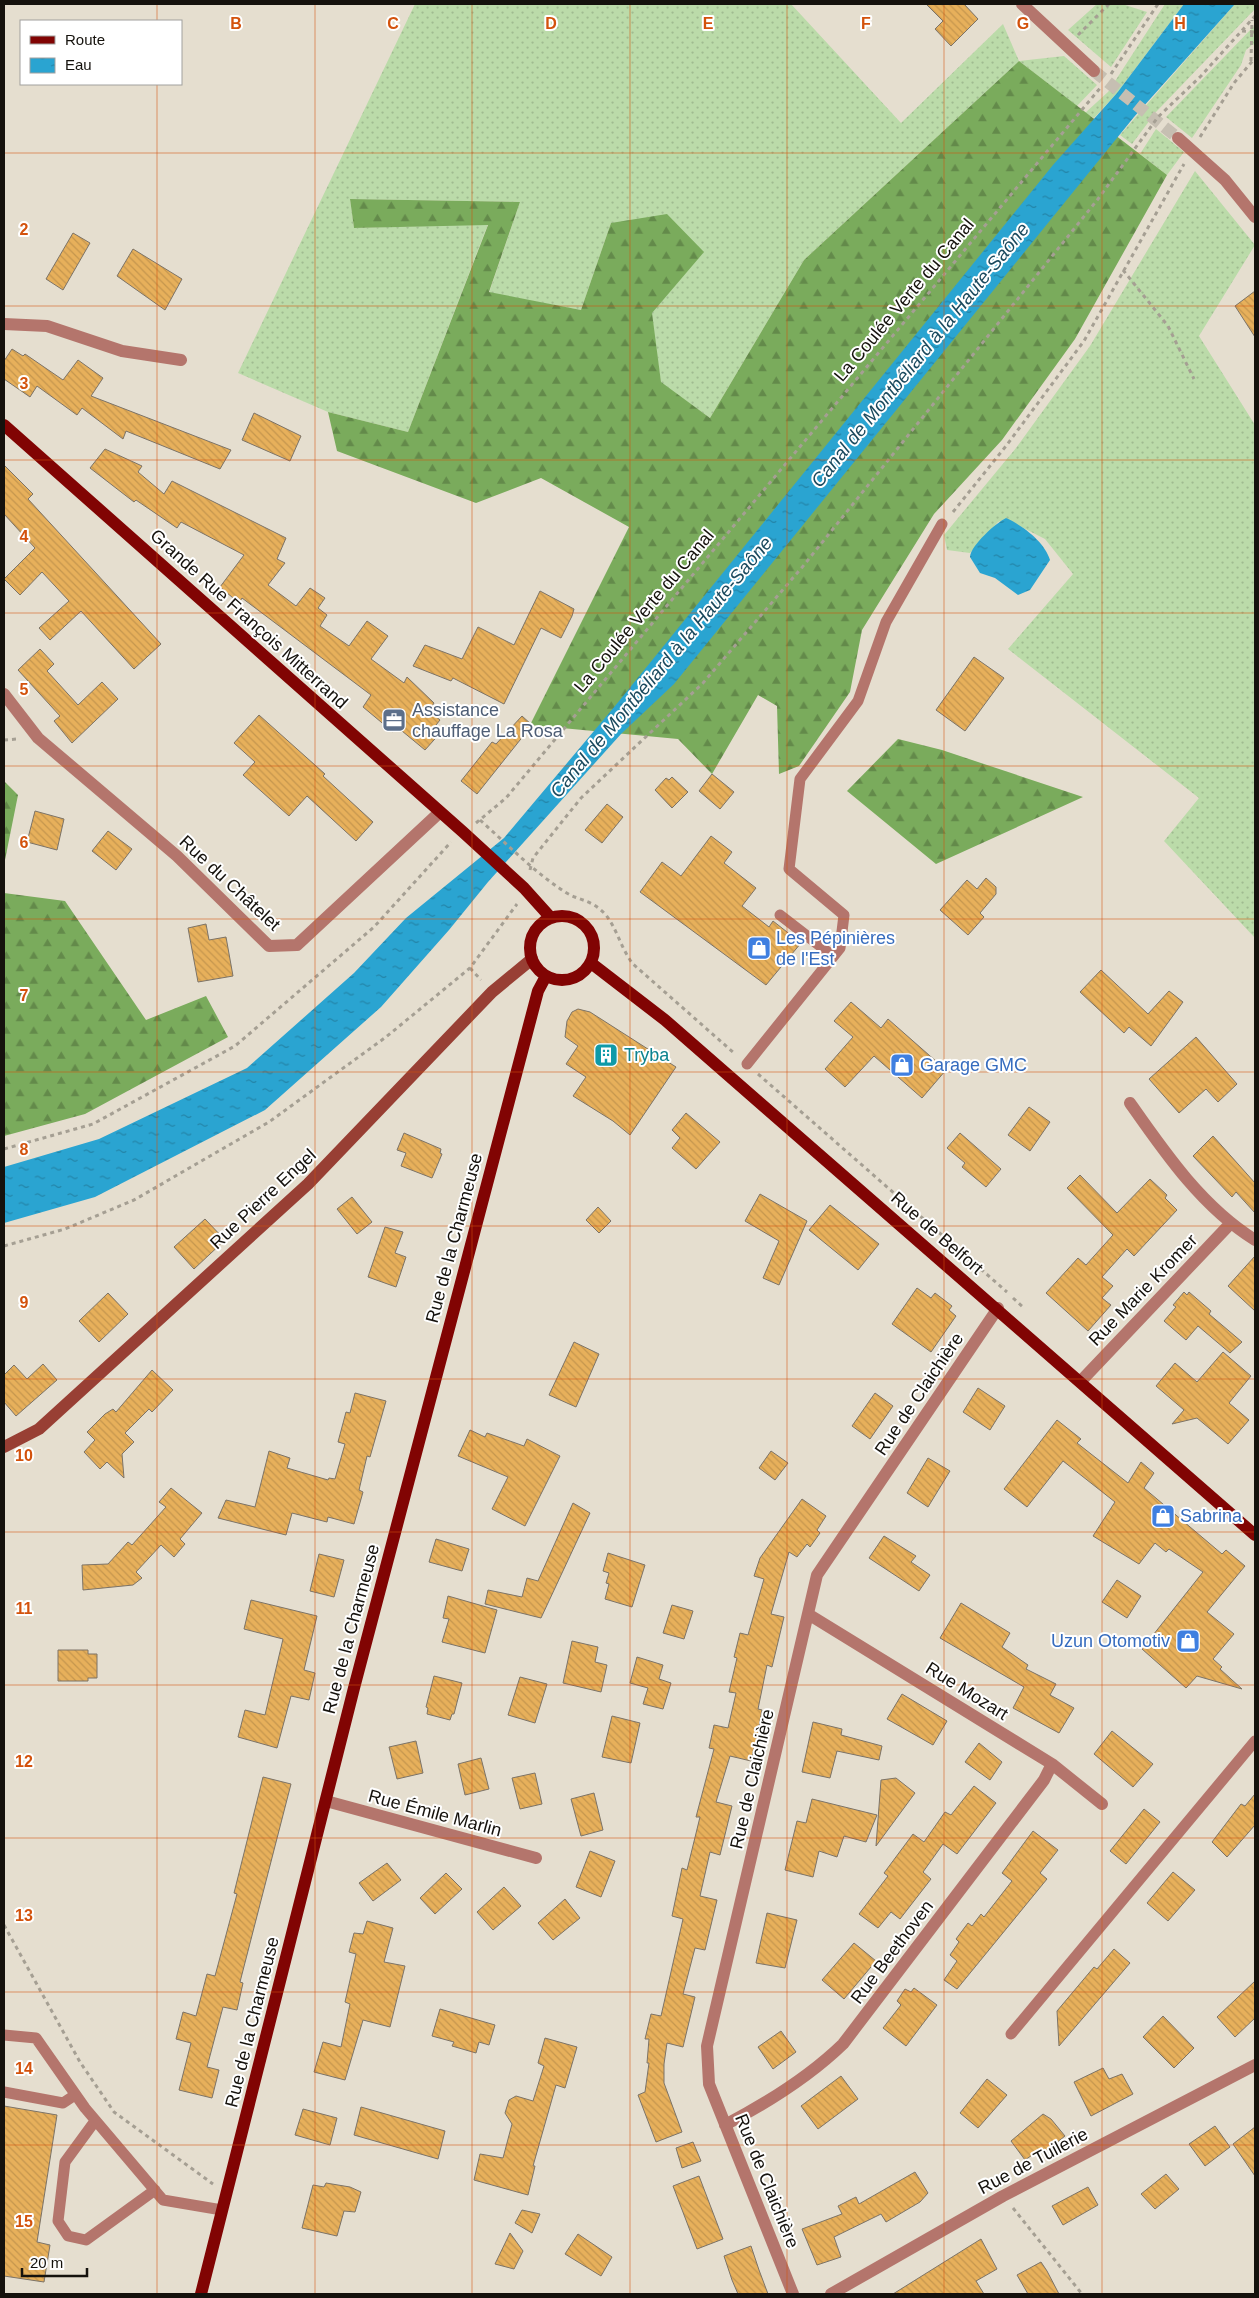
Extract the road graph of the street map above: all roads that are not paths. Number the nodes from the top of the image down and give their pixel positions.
1 (1022, 4) edge
2 (1094, 71) tunnel mouth
3 (1178, 138) tunnel mouth
4 (1255, 217) edge
5 (4, 324) edge
6 (181, 360) dead end
7 (4, 425) edge
8 (942, 524) road end
9 (4, 694) edge
10 (440, 812) junction
11 (780, 915) dead end
12 (551, 918) junction
13 (833, 956) junction
14 (532, 959) junction
15 (591, 963) junction
16 (546, 976) junction
17 (747, 1064) road end
18 (1130, 1103) dead end
19 (1230, 1224) junction
20 (1255, 1240) edge
21 (998, 1308) junction
22 (1081, 1381) junction
23 (4, 1447) edge
24 (1255, 1534) edge
25 (808, 1614) junction
26 (1255, 1741) edge
27 (1052, 1764) junction
28 (326, 1801) junction
29 (1102, 1804) dead end
30 (536, 1858) dead end
31 (1011, 2034) dead end
32 (4, 2035) edge
33 (1255, 2065) edge
34 (4, 2092) edge
35 (75, 2095) junction
36 (95, 2120) junction
37 (726, 2125) junction
38 (155, 2190) junction
39 (222, 2210) junction
40 (201, 2294) edge
41 (793, 2294) edge
42 (831, 2294) edge

1 - 2 street
3 - 4 street
5 - 6 street
7 - 10 main road, Grande Rue François Mitterrand
8 - 13 lane
9 - 10 street, Rue du Châtelet
10 - 12 main road, Grande Rue François Mitterrand
11 - 13 lane
12 - 14 main road
12 - 15 main road
13 - 17 lane
14 - 16 main road
14 - 23 street, Rue Pierre Engel
15 - 16 main road
15 - 21 main road, Rue de Belfort
16 - 28 main road, Rue de la Charmeuse
18 - 19 street
19 - 20 street
19 - 22 street, Rue Marie Kromer
21 - 22 main road, Rue de Belfort
21 - 25 street, Rue de Claichière
22 - 24 main road, Rue de Belfort
25 - 27 street, Rue Mozart
25 - 37 street, Rue de Claichière
26 - 31 lane
27 - 29 street, Rue Mozart
27 - 37 street, Rue Beethoven
28 - 30 street, Rue Émile Marlin
28 - 39 main road, Rue de la Charmeuse
32 - 35 lane
33 - 42 street, Rue de Tuilerie
34 - 35 lane
35 - 36 lane
36 - 38 lane
36 - 38 lane
37 - 41 street, Rue de Claichière
38 - 39 lane
39 - 40 main road, Rue de la Charmeuse

